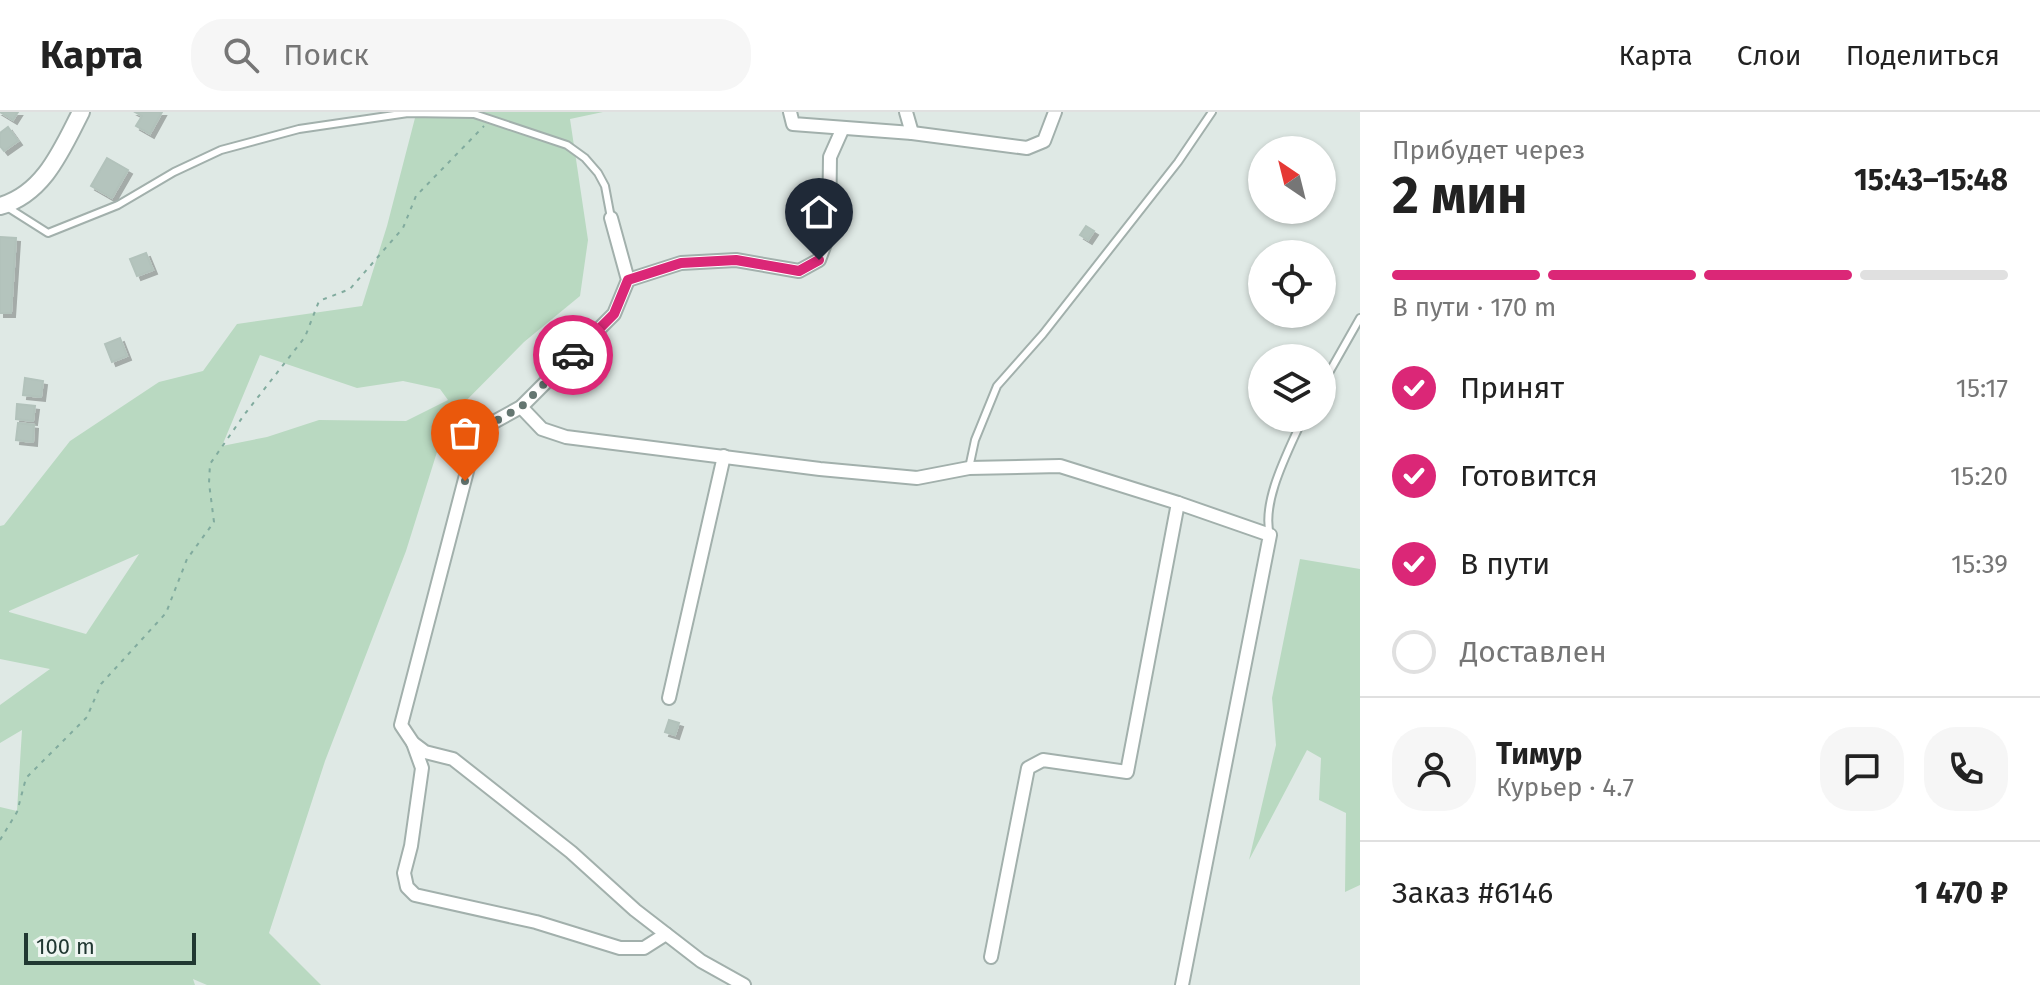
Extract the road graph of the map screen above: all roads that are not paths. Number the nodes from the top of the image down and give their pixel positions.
1 (81, 112) edge
2 (790, 112) edge
3 (906, 112) edge
4 (1055, 112) edge
5 (1212, 112) edge
6 (842, 130) junction
7 (912, 133) junction
8 (2, 206) edge
9 (611, 218) joint
10 (628, 280) junction
11 (1360, 318) edge
12 (1336, 360) edge
13 (521, 407) junction
14 (1297, 432) edge
15 (724, 456) junction
16 (969, 468) junction
17 (1178, 503) junction
18 (1270, 535) junction
19 (669, 698) dead end
20 (413, 743) junction
21 (666, 934) junction
22 (991, 957) dead end
23 (744, 985) edge
24 (1182, 985) edge

1 - 8 street
2 - 6 street
3 - 7 street
4 - 7 street
5 - 16 lane
6 - 7 street
6 - 10 street
8 - 9 lane
9 - 10 street
10 - 13 street
11 - 12 lane
13 - 15 street
13 - 20 street
14 - 18 lane
15 - 16 street
15 - 19 street
16 - 17 street
17 - 18 street
17 - 22 street
18 - 24 street
20 - 21 street
20 - 21 street
21 - 23 street

